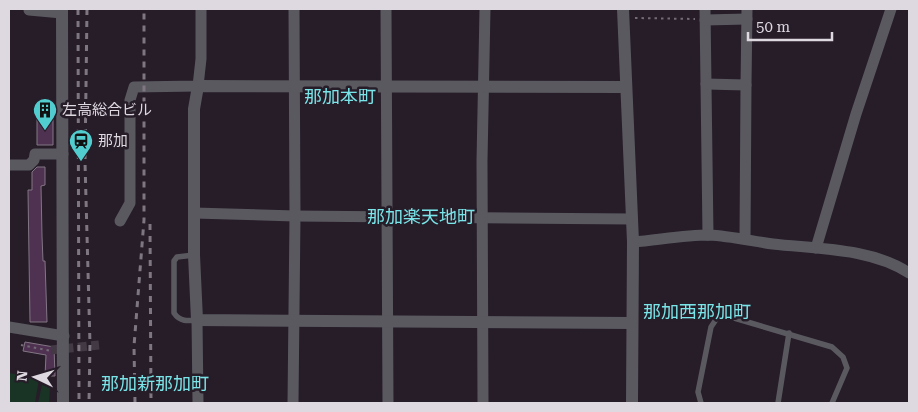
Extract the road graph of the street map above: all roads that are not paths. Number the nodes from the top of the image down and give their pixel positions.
1 (28, 9) edge
2 (201, 9) edge
3 (294, 9) edge
4 (386, 9) edge
5 (485, 9) edge
6 (891, 9) edge
7 (62, 11) edge
8 (624, 13) edge
9 (705, 14) edge
10 (746, 14) edge
11 (706, 84) junction
12 (746, 85) junction
13 (198, 86) junction
14 (295, 86) junction
15 (386, 87) junction
16 (484, 87) junction
17 (626, 87) junction
18 (63, 154) junction
19 (9, 165) edge
20 (194, 213) junction
21 (295, 216) junction
22 (387, 216) junction
23 (483, 218) junction
24 (632, 219) junction
25 (120, 221) dead end
26 (708, 235) junction
27 (745, 239) junction
28 (633, 242) junction
29 (816, 248) junction
30 (194, 255) junction
31 (909, 273) edge
32 (197, 320) junction
33 (294, 320) junction
34 (388, 320) junction
35 (482, 322) junction
36 (632, 323) junction
37 (9, 327) edge
38 (789, 333) junction
39 (64, 336) junction
40 (64, 403) edge
41 (198, 403) edge
42 (293, 403) edge
43 (388, 403) edge
44 (483, 403) edge
45 (632, 403) edge
46 (701, 403) edge
47 (778, 403) edge
48 (832, 403) edge

1 - 7 street
2 - 13 street
3 - 14 street
4 - 15 street
5 - 16 street
6 - 29 street
7 - 18 street
8 - 17 street
9 - 10 street
9 - 11 street
10 - 12 street
11 - 12 street
11 - 26 street
12 - 27 street
13 - 14 street
13 - 20 street
13 - 25 street
14 - 15 street
14 - 21 street
15 - 16 street
15 - 22 street
16 - 17 street
16 - 23 street
17 - 24 street
18 - 19 street
18 - 39 street
20 - 21 street
20 - 30 street
21 - 22 street
21 - 33 street
22 - 23 street
22 - 34 street
23 - 24 street
23 - 35 street
24 - 28 street
26 - 27 street
26 - 28 street
27 - 29 street
28 - 36 street
29 - 31 street
30 - 32 street
30 - 32 lane
32 - 33 street
32 - 41 street
33 - 34 street
33 - 42 street
34 - 35 street
34 - 43 street
35 - 36 street
35 - 44 street
36 - 45 street
37 - 39 street
38 - 46 lane
38 - 47 lane
38 - 48 lane
39 - 40 street

